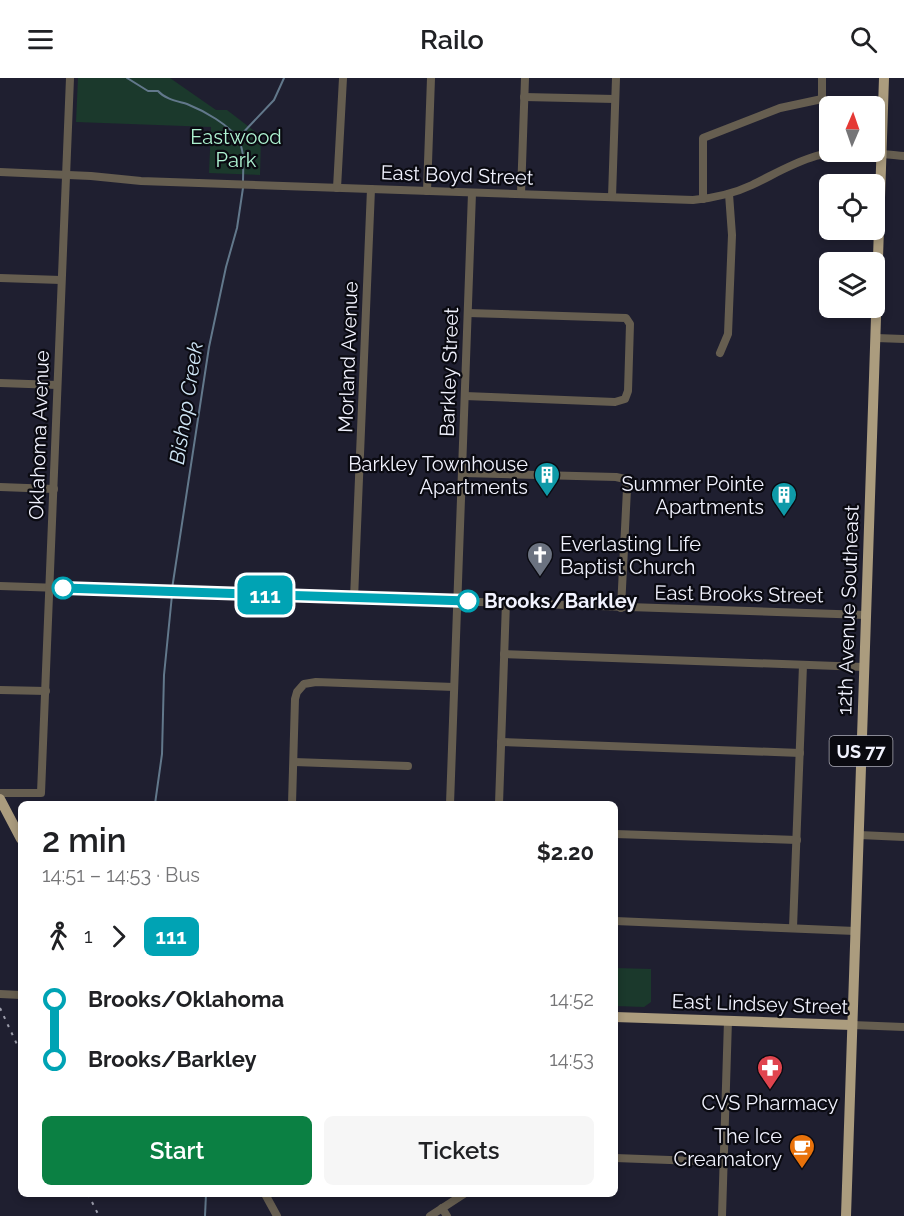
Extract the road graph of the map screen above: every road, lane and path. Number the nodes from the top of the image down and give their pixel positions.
1 (70, 78) edge
2 (343, 78) edge
3 (432, 78) edge
4 (525, 78) edge
5 (616, 78) edge
6 (822, 78) edge
7 (884, 78) edge
8 (883, 96) edge
9 (524, 97) junction
10 (615, 99) junction
11 (885, 155) edge
12 (819, 156) edge
13 (904, 156) edge
14 (881, 162) edge
15 (0, 172) edge
16 (65, 174) junction
17 (338, 188) junction
18 (371, 189) junction
19 (427, 191) junction
20 (472, 193) junction
21 (521, 194) junction
22 (729, 194) junction
23 (612, 197) junction
24 (703, 199) junction
25 (0, 278) edge
26 (61, 280) junction
27 (468, 313) junction
28 (876, 339) junction
29 (904, 339) edge
30 (720, 353) dead end
31 (0, 383) edge
32 (57, 386) junction
33 (465, 396) junction
34 (463, 473) junction
35 (0, 487) edge
36 (54, 489) junction
37 (0, 586) edge
38 (49, 588) junction
39 (354, 599) junction
40 (458, 601) junction
41 (506, 602) junction
42 (621, 608) junction
43 (866, 615) junction
44 (504, 654) junction
45 (803, 664) junction
46 (864, 667) junction
47 (454, 687) junction
48 (0, 690) edge
49 (46, 691) junction
50 (501, 742) junction
51 (800, 753) junction
52 (294, 762) junction
53 (408, 766) dead end
54 (0, 793) edge
55 (0, 799) edge
56 (292, 801) edge
57 (450, 801) edge
58 (499, 801) edge
59 (18, 833) edge
60 (618, 834) edge
61 (859, 836) junction
62 (904, 837) edge
63 (797, 840) junction
64 (618, 921) edge
65 (793, 928) junction
66 (855, 931) junction
67 (0, 994) edge
68 (18, 994) edge
69 (618, 1017) edge
70 (728, 1020) junction
71 (852, 1025) junction
72 (904, 1027) edge
73 (618, 1158) edge
74 (724, 1162) junction
75 (267, 1197) edge
76 (461, 1197) edge
77 (444, 1212) edge
78 (277, 1216) edge
79 (430, 1216) edge
80 (722, 1216) edge
81 (846, 1216) edge

1 - 16 street, Oklahoma Avenue
2 - 17 street
3 - 19 street
4 - 9 street
5 - 10 street
6 - 24 street
7 - 8 main road, 12th Avenue Southeast / US 77
9 - 10 street
9 - 21 street
10 - 23 street
11 - 13 street, East Boyd Street
12 - 22 street, East Boyd Street
14 - 28 main road, 12th Avenue Southeast / US 77
15 - 16 street, East Boyd Street
16 - 17 street, East Boyd Street
16 - 26 street, Oklahoma Avenue
17 - 18 street, East Boyd Street
18 - 19 street, East Boyd Street
18 - 39 street, Morland Avenue
19 - 20 street, East Boyd Street
20 - 21 street, East Boyd Street
20 - 27 street, Barkley Street
21 - 23 street, East Boyd Street
22 - 24 street, East Boyd Street
22 - 30 street
23 - 24 street, East Boyd Street
25 - 26 street
26 - 32 street, Oklahoma Avenue
27 - 33 street, Barkley Street
27 - 33 street
28 - 29 street
28 - 43 main road, 12th Avenue Southeast / US 77
31 - 32 street
32 - 36 street, Oklahoma Avenue
33 - 34 street, Barkley Street
34 - 40 street, Barkley Street
34 - 42 street
35 - 36 street
36 - 38 street, Oklahoma Avenue
37 - 38 street, East Brooks Street
38 - 39 street, East Brooks Street
38 - 49 street, Oklahoma Avenue
39 - 40 street, East Brooks Street
40 - 41 street, East Brooks Street
40 - 47 street, Barkley Street
41 - 42 street, East Brooks Street
41 - 44 street
42 - 43 street, East Brooks Street
43 - 46 main road, 12th Avenue Southeast / US 77
44 - 45 street
44 - 50 street
45 - 46 street
45 - 51 street
46 - 61 main road, 12th Avenue Southeast / US 77
47 - 52 street
47 - 57 street, Barkley Street
48 - 49 street
49 - 54 street, Oklahoma Avenue
50 - 51 street
50 - 58 street
51 - 63 street
52 - 53 street
52 - 56 street
55 - 59 main road
60 - 63 street
61 - 62 street
61 - 66 main road, 12th Avenue Southeast / US 77
63 - 65 street
64 - 65 street
65 - 66 street
66 - 71 main road, 12th Avenue Southeast / US 77
67 - 68 street
69 - 70 main road, East Lindsey Street
70 - 71 main road, East Lindsey Street
70 - 74 street
71 - 72 street, East Lindsey Street
71 - 81 main road, 12th Avenue Southeast / US 77
73 - 74 street
74 - 80 street
75 - 78 street
76 - 77 street
77 - 79 street

